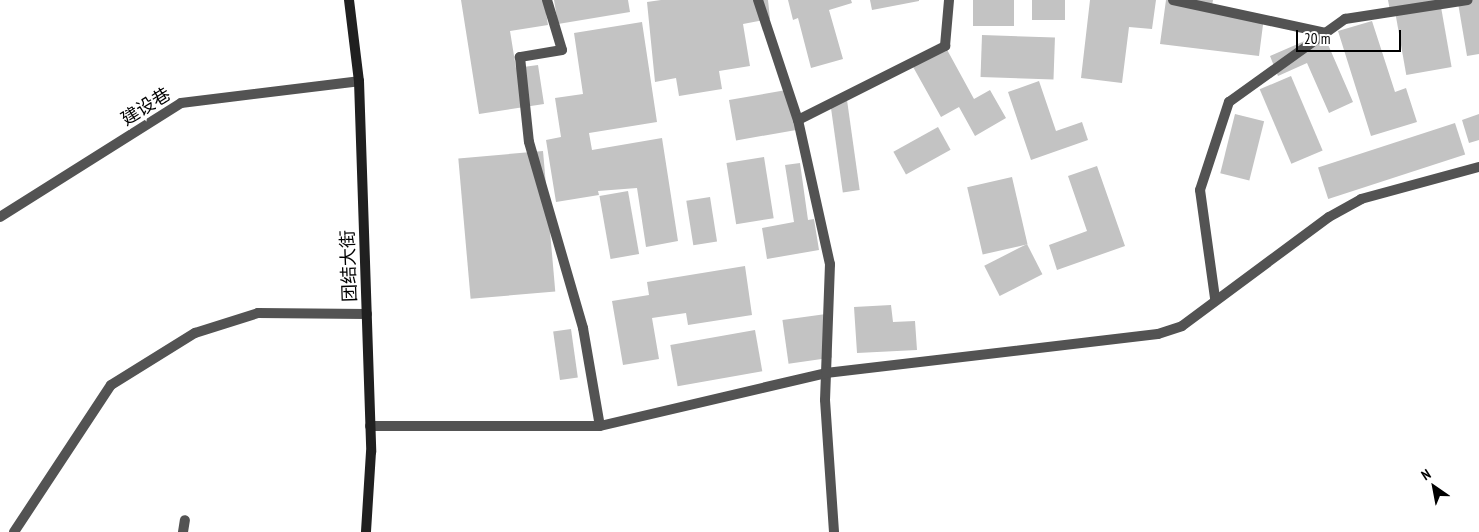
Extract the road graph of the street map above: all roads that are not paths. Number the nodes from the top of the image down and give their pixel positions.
1 (348, 0) edge
2 (546, 0) edge
3 (758, 0) edge
4 (949, 0) edge
5 (1173, 0) edge
6 (1468, 0) edge
7 (1325, 33) junction
8 (360, 81) junction
9 (798, 120) junction
10 (1479, 167) edge
11 (0, 217) edge
12 (1215, 298) junction
13 (367, 314) junction
14 (826, 373) junction
15 (370, 426) junction
16 (600, 426) junction
17 (184, 520) dead end
18 (14, 532) edge
19 (183, 532) edge
20 (366, 532) edge
21 (834, 532) edge

1 - 8 main road, 团结大街
2 - 16 street
3 - 9 street
4 - 9 street
5 - 7 street
6 - 7 street
7 - 12 street
8 - 11 street, 建设巷
8 - 13 main road, 团结大街
9 - 14 street
10 - 12 street
12 - 14 street
13 - 15 main road, 团结大街
13 - 18 street
14 - 16 street
14 - 21 street
15 - 16 street
15 - 20 main road, 团结大街
17 - 19 street

